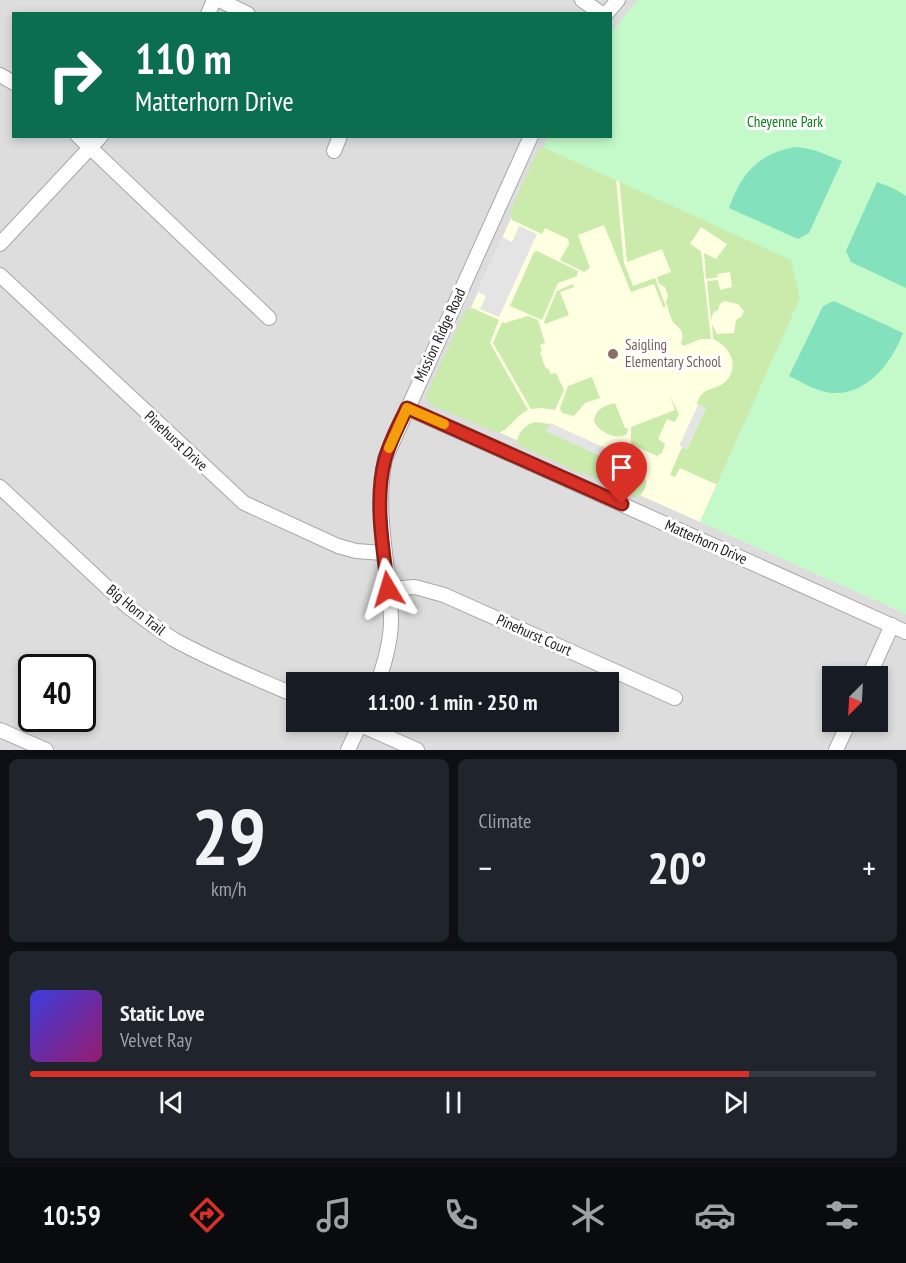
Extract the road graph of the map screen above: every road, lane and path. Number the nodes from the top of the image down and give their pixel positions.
1 (219, 0) edge
2 (582, 0) edge
3 (618, 0) edge
4 (245, 12) edge
5 (601, 12) edge
6 (606, 12) edge
7 (80, 138) edge
8 (99, 138) edge
9 (339, 138) edge
10 (525, 138) edge
11 (90, 148) junction
12 (334, 151) dead end
13 (0, 244) edge
14 (0, 275) edge
15 (269, 318) dead end
16 (407, 408) junction
17 (0, 487) edge
18 (383, 553) junction
19 (388, 589) junction
20 (892, 625) junction
21 (906, 632) edge
22 (874, 666) edge
23 (381, 672) edge
24 (286, 691) edge
25 (675, 698) dead end
26 (0, 730) edge
27 (354, 732) edge
28 (379, 732) edge
29 (844, 732) edge
30 (46, 750) edge
31 (348, 750) edge
32 (417, 750) edge
33 (836, 750) edge

1 - 4 street
2 - 5 street
3 - 6 street
7 - 11 street
8 - 11 street
9 - 12 street
10 - 16 street, Mission Ridge Road
11 - 13 street
11 - 15 street
14 - 18 street, Pinehurst Drive
16 - 18 street, Mission Ridge Road
16 - 20 street, Matterhorn Drive
17 - 24 street, Big Horn Trail
18 - 19 street, Mission Ridge Road
19 - 23 street, Mission Ridge Road
19 - 25 street, Pinehurst Court
20 - 21 street, Matterhorn Drive
20 - 22 street
26 - 30 street
27 - 31 street
28 - 32 street
29 - 33 street

